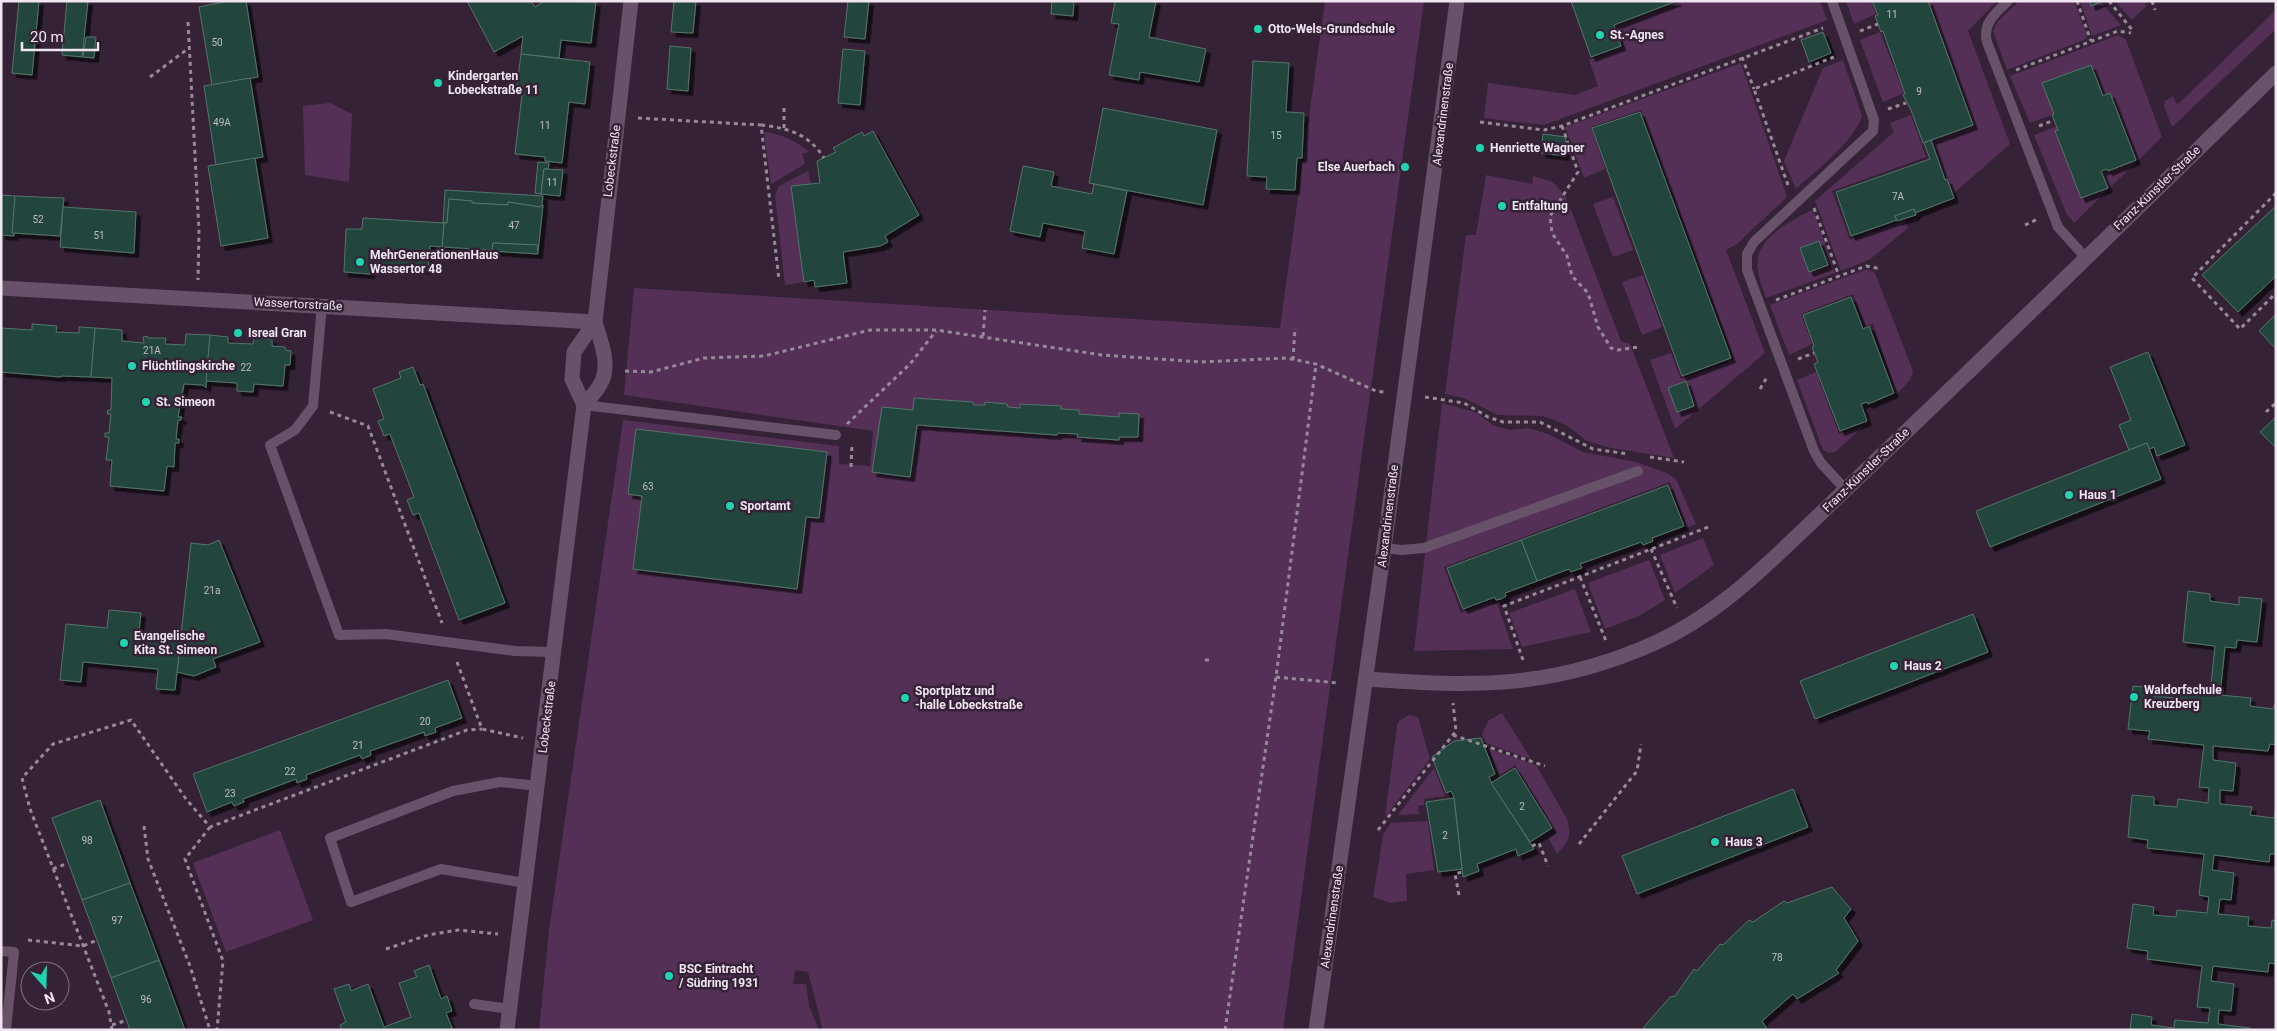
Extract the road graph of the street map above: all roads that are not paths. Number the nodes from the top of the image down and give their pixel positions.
1 (631, 1) edge
2 (1458, 1) edge
3 (1832, 1) edge
4 (2008, 1) edge
5 (2276, 73) edge
6 (2086, 258) junction
7 (1, 288) edge
8 (322, 305) junction
9 (594, 322) junction
10 (584, 405) junction
11 (836, 435) road end
12 (1638, 471) dead end
13 (1846, 490) junction
14 (1384, 548) junction
15 (555, 652) junction
16 (1366, 679) junction
17 (539, 786) junction
18 (526, 883) junction
19 (4, 951) edge
20 (474, 1004) dead end
21 (510, 1009) junction
22 (6, 1030) edge
23 (508, 1030) edge
24 (1316, 1030) edge

1 - 9 street, Lobeckstraße
2 - 14 street, Alexandrinenstraße
3 - 13 lane
4 - 6 lane
5 - 6 street, Franz-Künstler-Straße
6 - 13 street, Franz-Künstler-Straße
7 - 8 street, Wassertorstraße
8 - 9 street, Wassertorstraße
8 - 15 lane
9 - 10 street, Lobeckstraße
9 - 10 street, Lobeckstraße
10 - 11 lane
10 - 15 street, Lobeckstraße
12 - 14 lane
13 - 16 street, Franz-Künstler-Straße
14 - 16 street, Alexandrinenstraße
15 - 17 street, Lobeckstraße
16 - 24 street, Alexandrinenstraße
17 - 18 street, Lobeckstraße
17 - 18 lane
18 - 21 street, Lobeckstraße
19 - 22 lane
20 - 21 lane
21 - 23 street, Lobeckstraße

